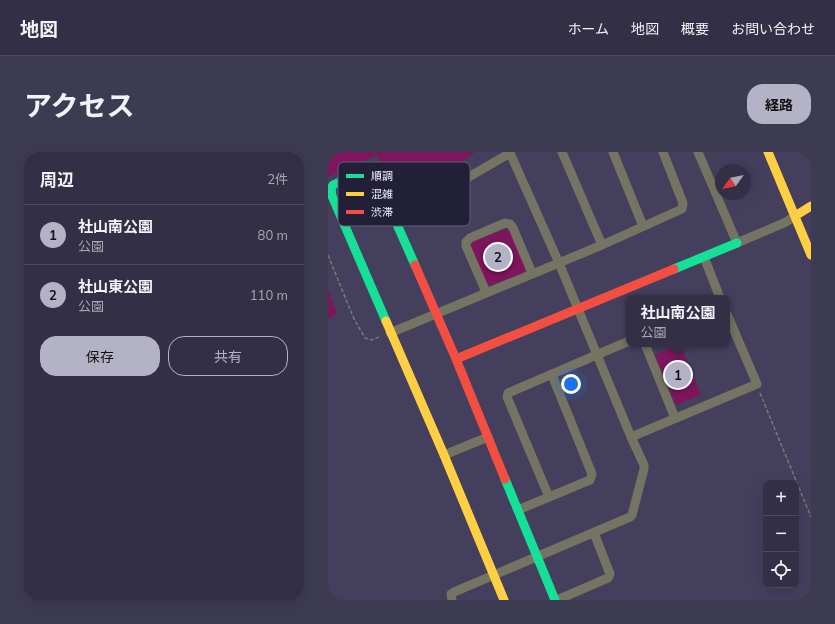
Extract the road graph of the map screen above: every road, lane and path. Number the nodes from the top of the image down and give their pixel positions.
1 (562, 152) edge
2 (613, 152) edge
3 (663, 152) edge
4 (698, 152) edge
5 (768, 152) edge
6 (511, 153) edge
7 (470, 177) edge
8 (338, 182) edge
9 (811, 206) edge
10 (338, 210) edge
11 (795, 216) junction
12 (345, 226) edge
13 (398, 226) edge
14 (644, 226) junction
15 (736, 243) junction
16 (602, 245) junction
17 (328, 254) edge
18 (811, 255) edge
19 (704, 257) junction
20 (559, 263) junction
21 (532, 273) junction
22 (486, 292) junction
23 (719, 295) edge
24 (577, 309) junction
25 (436, 314) junction
26 (730, 321) edge
27 (390, 333) junction
28 (626, 342) edge
29 (646, 347) edge
30 (596, 355) junction
31 (456, 359) junction
32 (552, 375) junction
33 (756, 384) junction
34 (675, 418) junction
35 (488, 437) junction
36 (631, 437) junction
37 (444, 455) junction
38 (549, 497) junction
39 (518, 510) junction
40 (811, 517) edge
41 (594, 533) junction
42 (537, 557) junction
43 (494, 576) junction
44 (452, 600) edge
45 (504, 600) edge
46 (556, 600) edge

1 - 16 street
2 - 14 street
3 - 14 street
4 - 15 street
5 - 11 street
6 - 7 street
6 - 20 street
8 - 10 street
9 - 11 street
11 - 15 street
11 - 18 street
12 - 27 street
13 - 25 street
14 - 16 street
15 - 19 street
16 - 20 street
17 - 27 path
19 - 23 street
19 - 24 street
20 - 21 street
20 - 24 street
21 - 22 street
21 - 22 street
22 - 25 street
24 - 30 street
24 - 31 street
25 - 27 street
25 - 31 street
26 - 33 street
27 - 37 street
28 - 30 street
29 - 34 street
30 - 32 street
30 - 36 street
31 - 35 street
32 - 38 street
32 - 38 street
33 - 34 street
33 - 40 path
34 - 36 street
35 - 37 street
35 - 39 street
36 - 41 street
37 - 43 street
38 - 39 street
39 - 42 street
41 - 42 street
41 - 46 street
42 - 43 street
42 - 46 street
43 - 44 street
43 - 45 street

